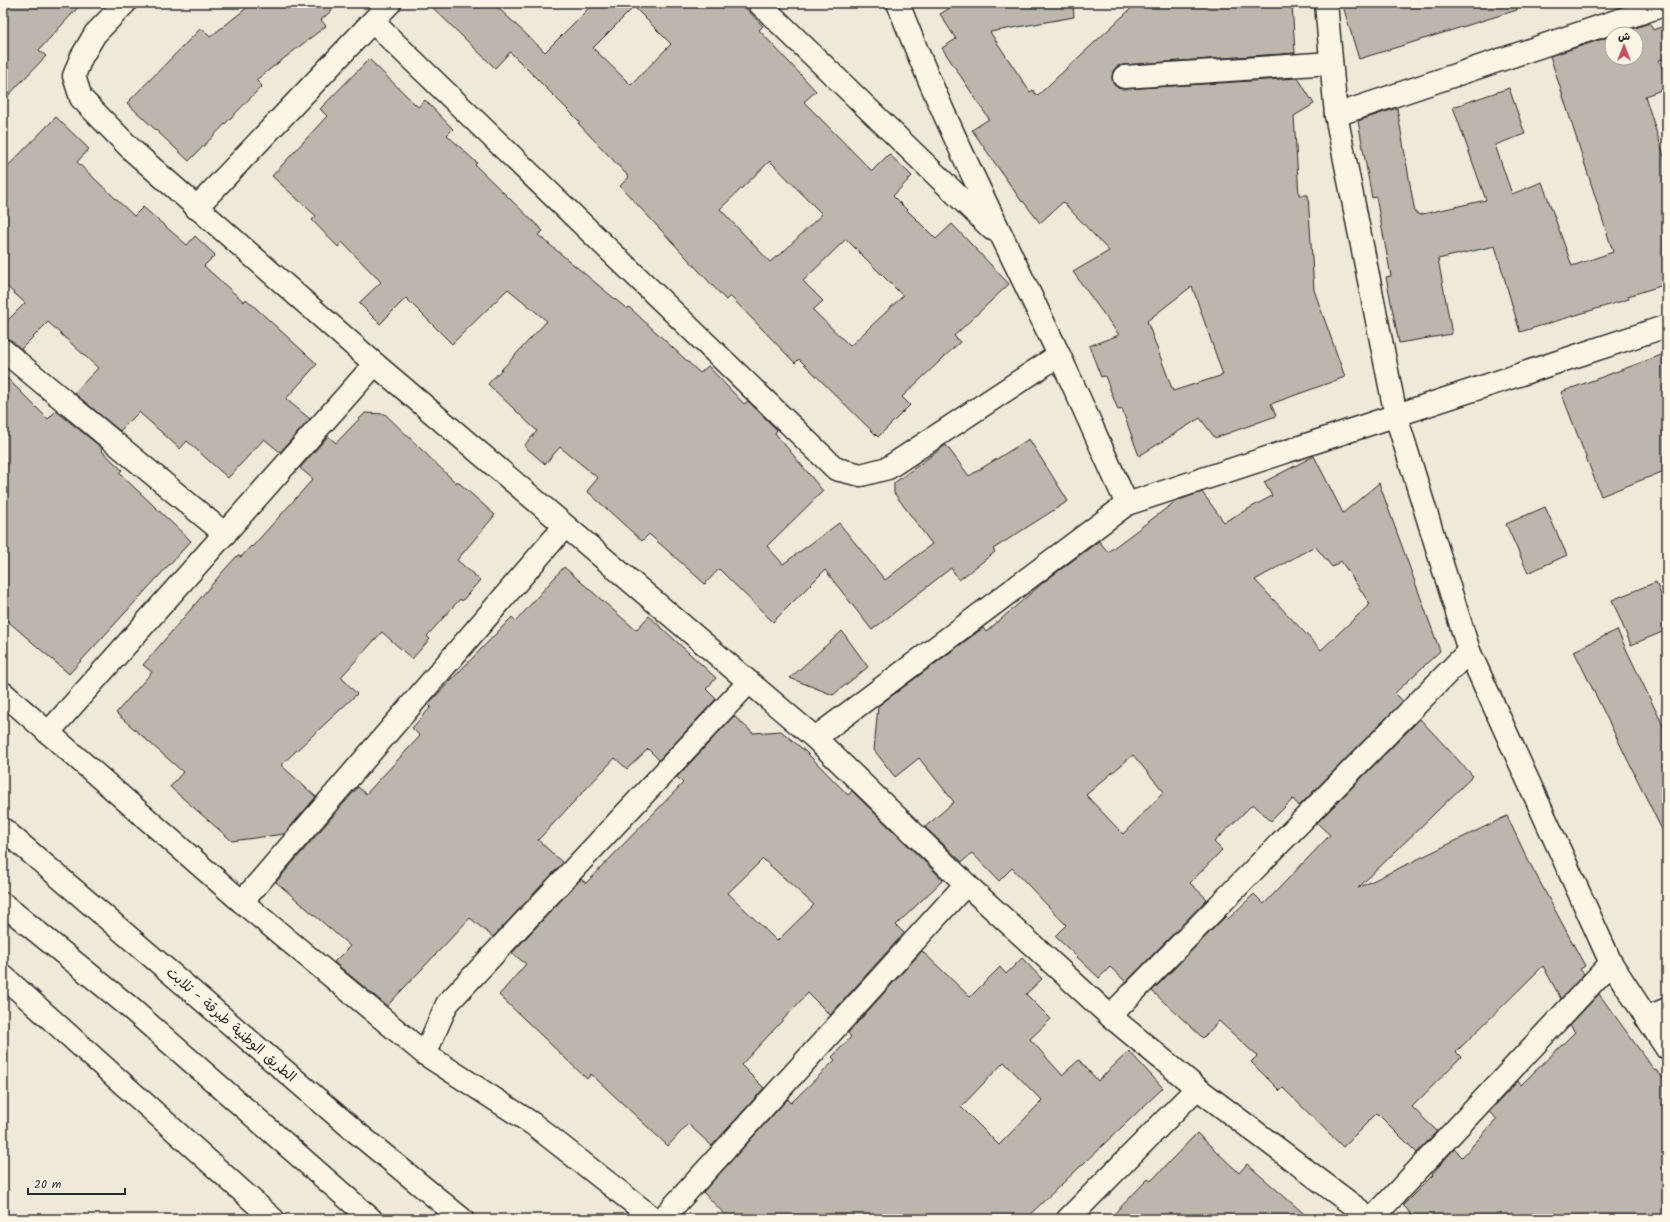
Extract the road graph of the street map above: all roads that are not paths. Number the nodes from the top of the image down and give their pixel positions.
1 (125, 3) edge
2 (390, 3) edge
3 (759, 3) edge
4 (898, 3) edge
5 (1326, 3) edge
6 (1667, 4) edge
7 (373, 22) junction
8 (1331, 63) junction
9 (1124, 77) dead end
10 (1336, 115) junction
11 (196, 208) junction
12 (1002, 239) junction
13 (1667, 326) edge
14 (3, 350) edge
15 (1059, 355) junction
16 (376, 364) junction
17 (1396, 416) junction
18 (1127, 504) junction
19 (565, 526) junction
20 (224, 534) junction
21 (1469, 652) junction
22 (748, 682) junction
23 (3, 693) edge
24 (48, 732) junction
25 (815, 738) junction
26 (3, 829) edge
27 (966, 884) junction
28 (242, 902) junction
29 (3, 904) edge
30 (1611, 963) junction
31 (3, 976) edge
32 (1667, 1009) edge
33 (1110, 1016) junction
34 (1646, 1018) junction
35 (1667, 1049) edge
36 (425, 1054) junction
37 (1197, 1088) junction
38 (273, 1219) edge
39 (372, 1219) edge
40 (462, 1219) edge
41 (654, 1219) edge
42 (662, 1219) edge
43 (1068, 1219) edge
44 (1371, 1219) edge

1 - 11 street
2 - 7 street
3 - 12 street
4 - 12 street
5 - 8 street
6 - 10 street
7 - 11 street
7 - 15 street
8 - 9 street
8 - 10 street
10 - 17 street
11 - 16 street
12 - 15 street
13 - 17 street
14 - 20 street
15 - 18 street
16 - 19 street
16 - 20 street
17 - 18 street
17 - 21 street
18 - 25 street
19 - 22 street
19 - 28 street
20 - 24 street
21 - 30 street
21 - 33 street
22 - 25 street
22 - 36 street
23 - 24 street
24 - 28 street
25 - 27 street
26 - 40 street, الطريق الوطنية طبرقة - تلابت
27 - 33 street
27 - 42 street
28 - 36 street
29 - 39 street
30 - 34 street
30 - 44 street
31 - 38 street
32 - 34 street
33 - 37 street
34 - 35 street
36 - 41 street
37 - 43 street
37 - 44 street

